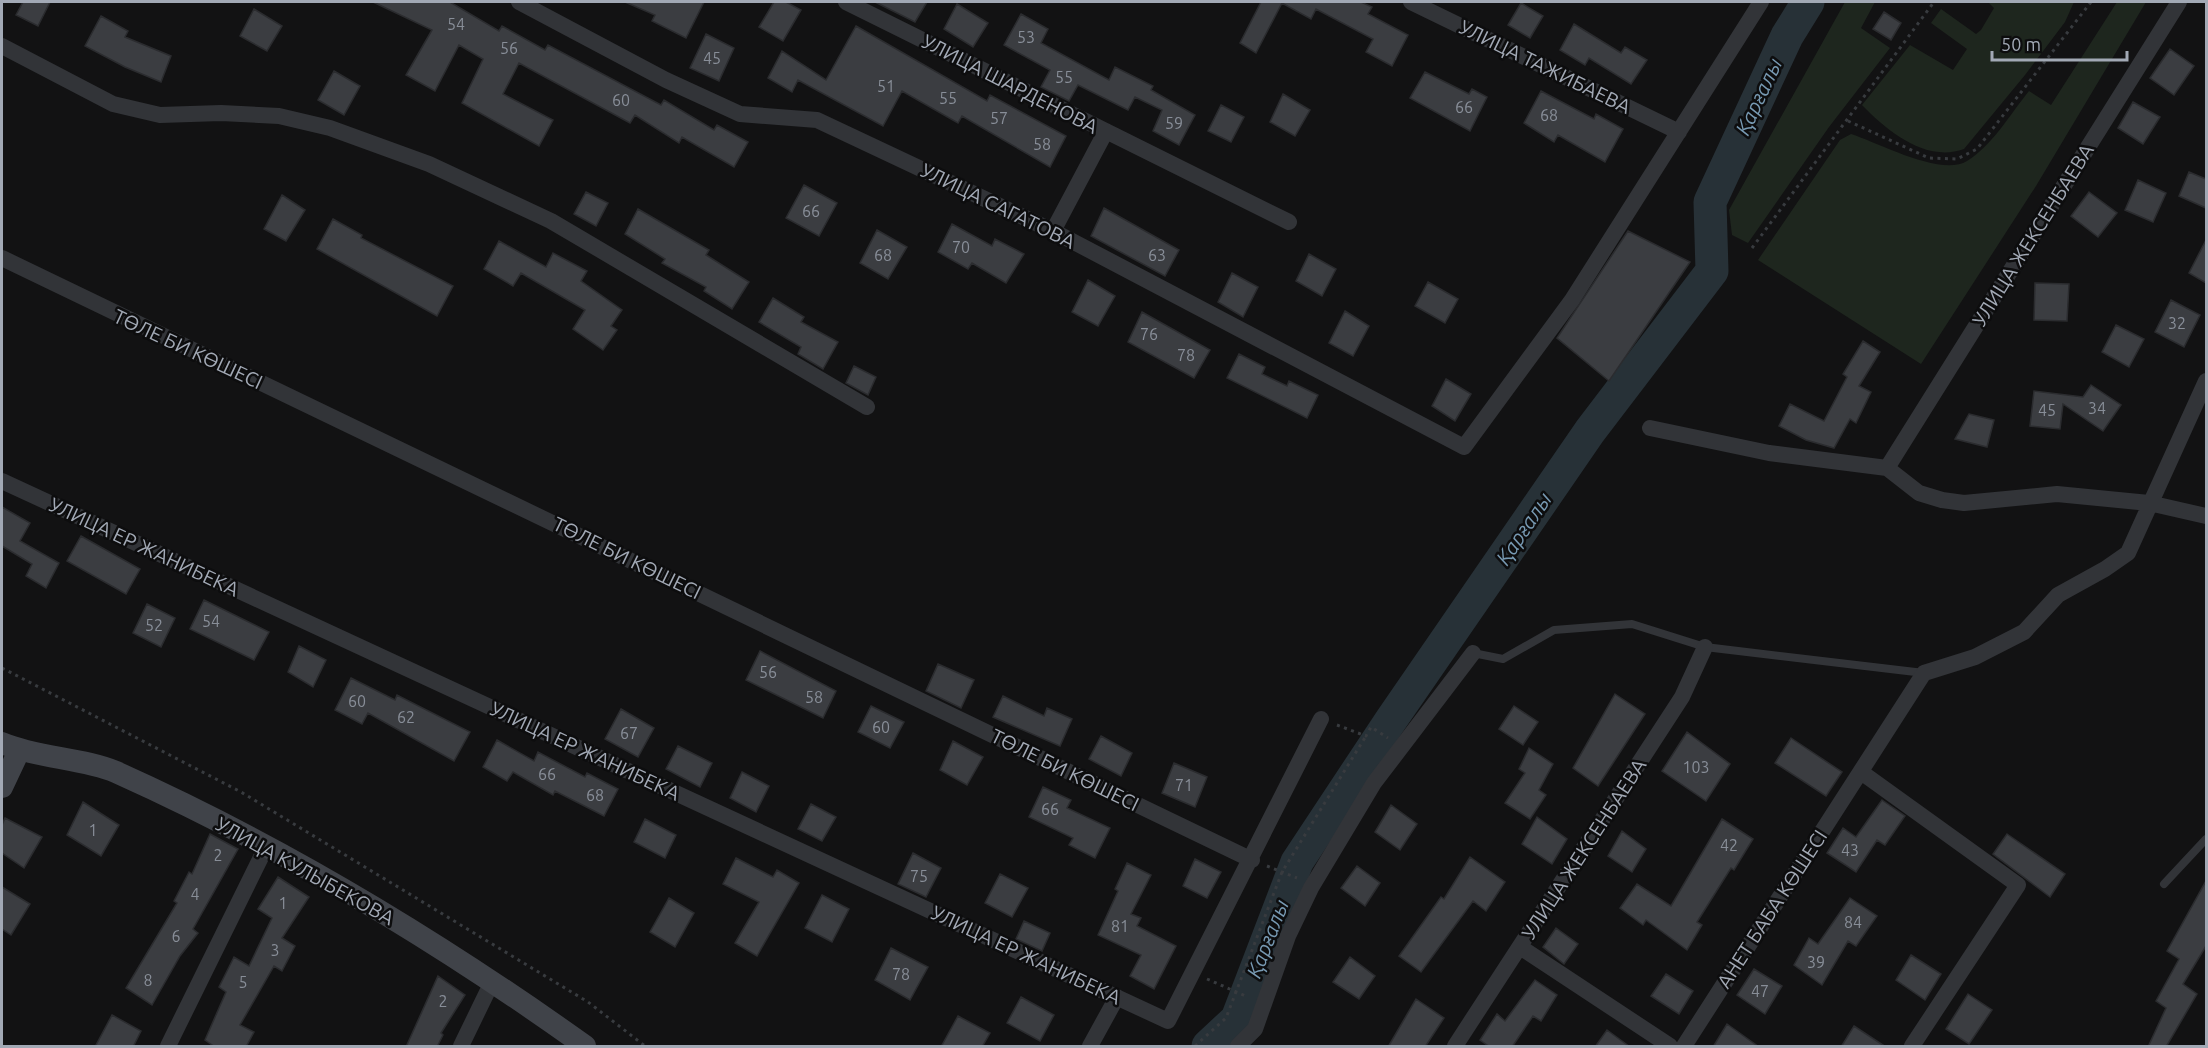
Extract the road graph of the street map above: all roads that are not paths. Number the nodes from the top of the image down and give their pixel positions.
1 (519, 2) edge
2 (846, 2) edge
3 (1411, 2) edge
4 (1761, 2) edge
5 (2179, 2) edge
6 (2, 46) edge
7 (1106, 131) junction
8 (1679, 132) junction
9 (1290, 222) dead end
10 (1053, 231) junction
11 (2, 258) edge
12 (2206, 381) edge
13 (867, 407) dead end
14 (1650, 428) dead end
15 (1887, 468) junction
16 (2, 481) edge
17 (2149, 503) junction
18 (2206, 516) edge
19 (1706, 647) junction
20 (1473, 653) joint
21 (1923, 673) junction
22 (1321, 719) road end
23 (10, 747) edge
24 (1861, 772) junction
25 (2, 787) edge
26 (2206, 839) edge
27 (267, 845) junction
28 (1252, 860) junction
29 (2164, 884) dead end
30 (1520, 947) junction
31 (493, 980) junction
32 (1117, 998) junction
33 (168, 1047) edge
34 (461, 1047) edge
35 (585, 1047) edge
36 (1090, 1047) edge
37 (1238, 1047) edge
38 (1455, 1047) edge
39 (1670, 1047) edge
40 (1684, 1047) edge
41 (1912, 1047) edge

1 - 10 street, УЛИЦА САГАТОВА
2 - 7 street, УЛИЦА ШАРДЕНОВА
3 - 8 street, УЛИЦА ТАЖИБАЕВА
4 - 8 street
5 - 15 street, УЛИЦА ЖЕКСЕНБАЕВА
6 - 13 street
7 - 9 street
7 - 10 street, УЛИЦА ШАРДЕНОВА
8 - 10 street, УЛИЦА САГАТОВА
11 - 28 street, ТӨЛЕ БИ КӨШЕСІ
12 - 17 street
14 - 15 street
15 - 17 street
16 - 32 street, УЛИЦА ЕР ЖАНИБЕКА
17 - 18 street
17 - 21 street
19 - 20 lane
19 - 21 lane
19 - 30 street, УЛИЦА ЖЕКСЕНБАЕВА
20 - 37 street
21 - 24 street, АНЕТ БАБА КӨШЕСІ
22 - 28 street
23 - 25 street
23 - 27 street, УЛИЦА КУЛЫБЕКОВА
24 - 40 street, АНЕТ БАБА КӨШЕСІ
24 - 41 street
26 - 29 lane
27 - 31 street, УЛИЦА КУЛЫБЕКОВА
27 - 33 street
28 - 32 street, УЛИЦА ЕР ЖАНИБЕКА
30 - 38 street, УЛИЦА ЖЕКСЕНБАЕВА
30 - 39 street
31 - 34 street
31 - 35 street, УЛИЦА КУЛЫБЕКОВА
32 - 36 street

